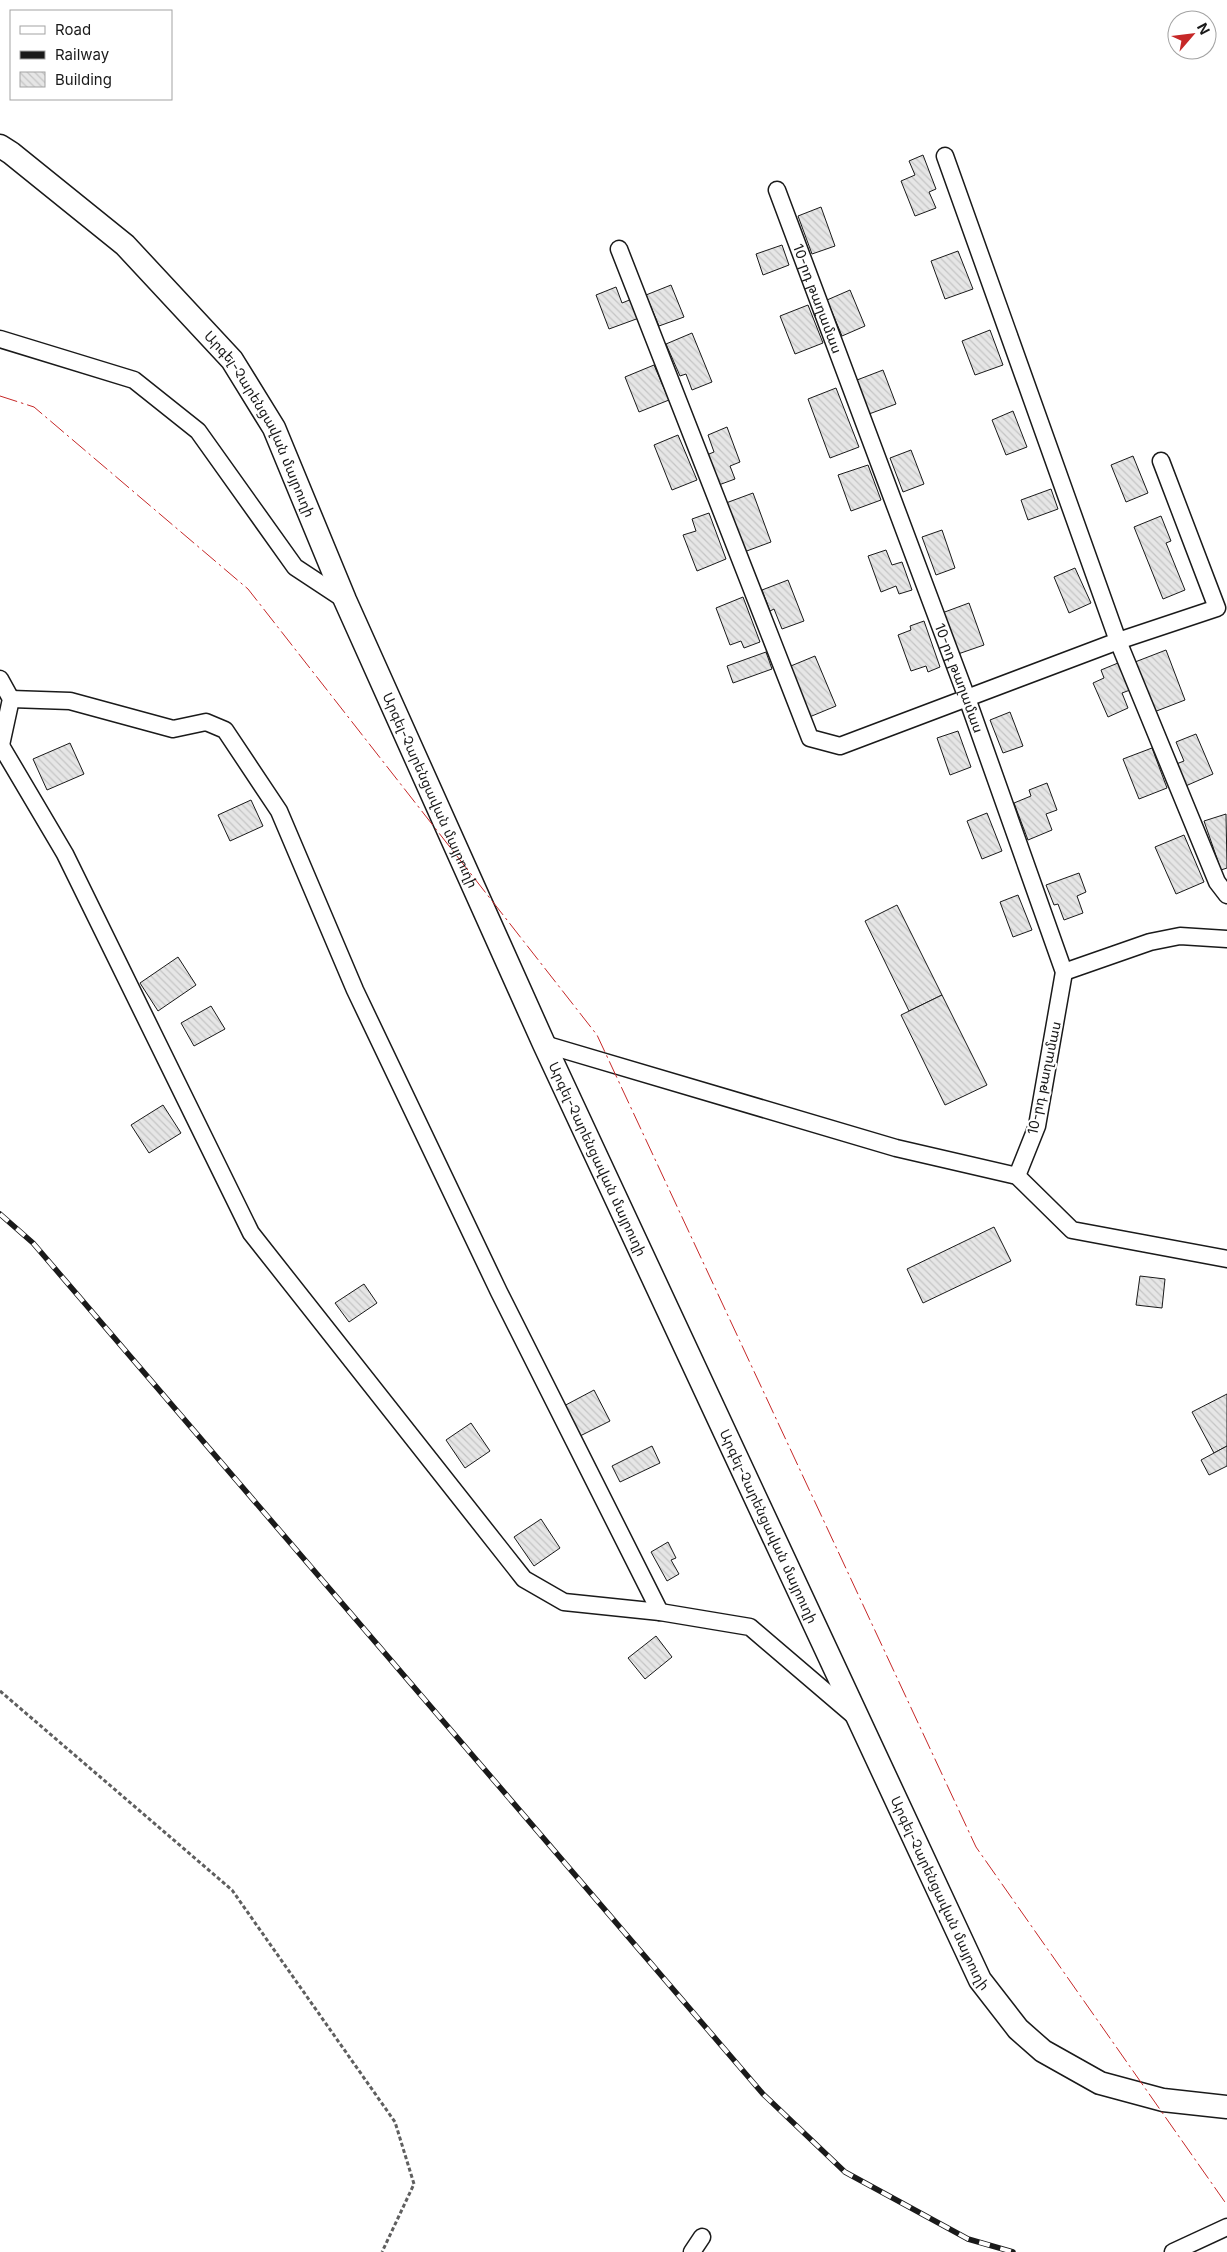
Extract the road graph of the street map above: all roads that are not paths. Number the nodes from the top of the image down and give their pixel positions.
1 (0, 146) edge
2 (945, 156) dead end
3 (777, 190) dead end
4 (619, 248) dead end
5 (0, 339) edge
6 (1162, 461) dead end
7 (345, 600) junction
8 (1118, 641) junction
9 (0, 679) edge
10 (967, 698) junction
11 (11, 699) junction
12 (0, 745) edge
13 (1227, 895) edge
14 (1227, 939) edge
15 (1064, 972) junction
16 (544, 1044) junction
17 (1017, 1176) junction
18 (1227, 1260) edge
19 (660, 1612) junction
20 (857, 1718) junction
21 (1227, 2107) edge
22 (1227, 2227) edge
23 (702, 2237) dead end
24 (692, 2252) edge
25 (1173, 2252) edge

1 - 7 main road, Արգել-Չարենցավան մայրուղի
2 - 8 street
3 - 10 street, 10-րդ թաղամաս
4 - 10 street
5 - 7 street
6 - 8 street
7 - 16 main road, Արգել-Չարենցավան մայրուղի
8 - 10 street
8 - 13 street
9 - 11 street
10 - 15 street, 10-րդ թաղամաս
11 - 12 street
11 - 19 street
12 - 19 street
14 - 15 street
15 - 17 street, 10-րդ թաղամաս
16 - 17 street
16 - 20 main road, Արգել-Չարենցավան մայրուղի
17 - 18 street
19 - 20 street
20 - 21 main road, Արգել-Չարենցավան մայրուղի
22 - 25 street
23 - 24 street

